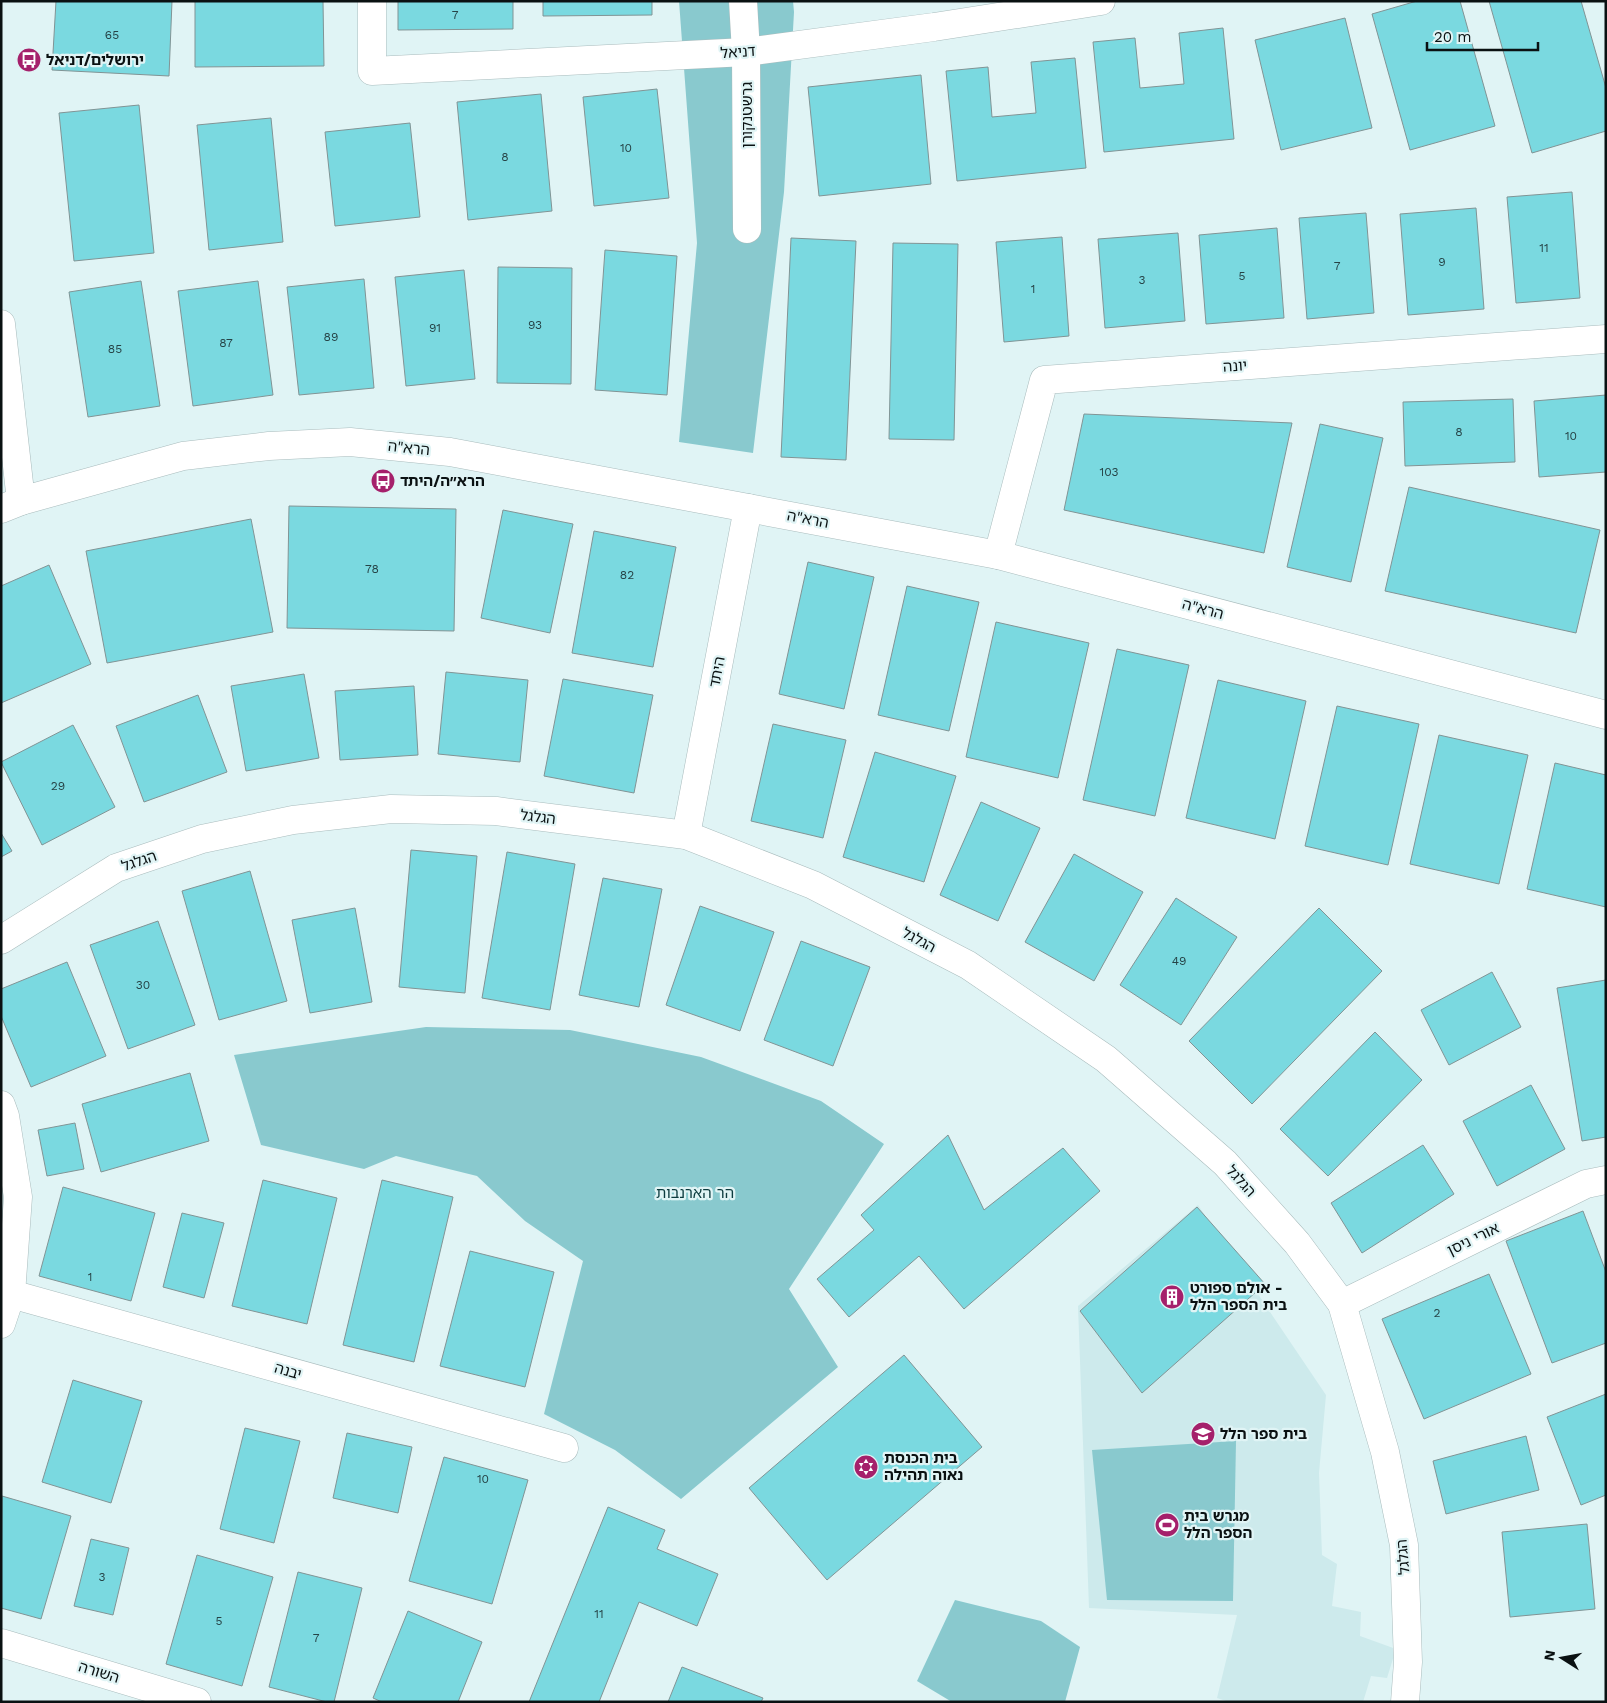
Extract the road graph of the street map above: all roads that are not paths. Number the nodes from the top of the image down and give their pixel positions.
1 (372, 1) edge
2 (743, 1) edge
3 (1101, 1) edge
4 (746, 52) junction
5 (747, 229) dead end
6 (1, 324) edge
7 (1606, 339) edge
8 (11, 505) edge
9 (748, 508) junction
10 (998, 555) junction
11 (1606, 715) edge
12 (686, 835) junction
13 (1, 940) edge
14 (1, 1105) edge
15 (1606, 1180) edge
16 (11, 1294) junction
17 (1342, 1304) junction
18 (1, 1324) edge
19 (564, 1448) dead end
20 (1, 1643) edge
21 (197, 1702) edge
22 (1405, 1702) edge

1 - 4 street, דניאל
2 - 4 street, גרשטנקורן
3 - 4 street, דניאל
4 - 5 street, גרשטנקורן
6 - 8 street
7 - 10 street, יונה
8 - 9 street, הרא"ה
9 - 10 street, הרא"ה
9 - 12 street, היתד
10 - 11 street, הרא"ה
12 - 13 street, הגלגל
12 - 17 street, הגלגל
14 - 16 street
15 - 17 street, אורי ניסן
16 - 18 street
16 - 19 street, יבנה
17 - 22 street, הגלגל
20 - 21 street, השורה

